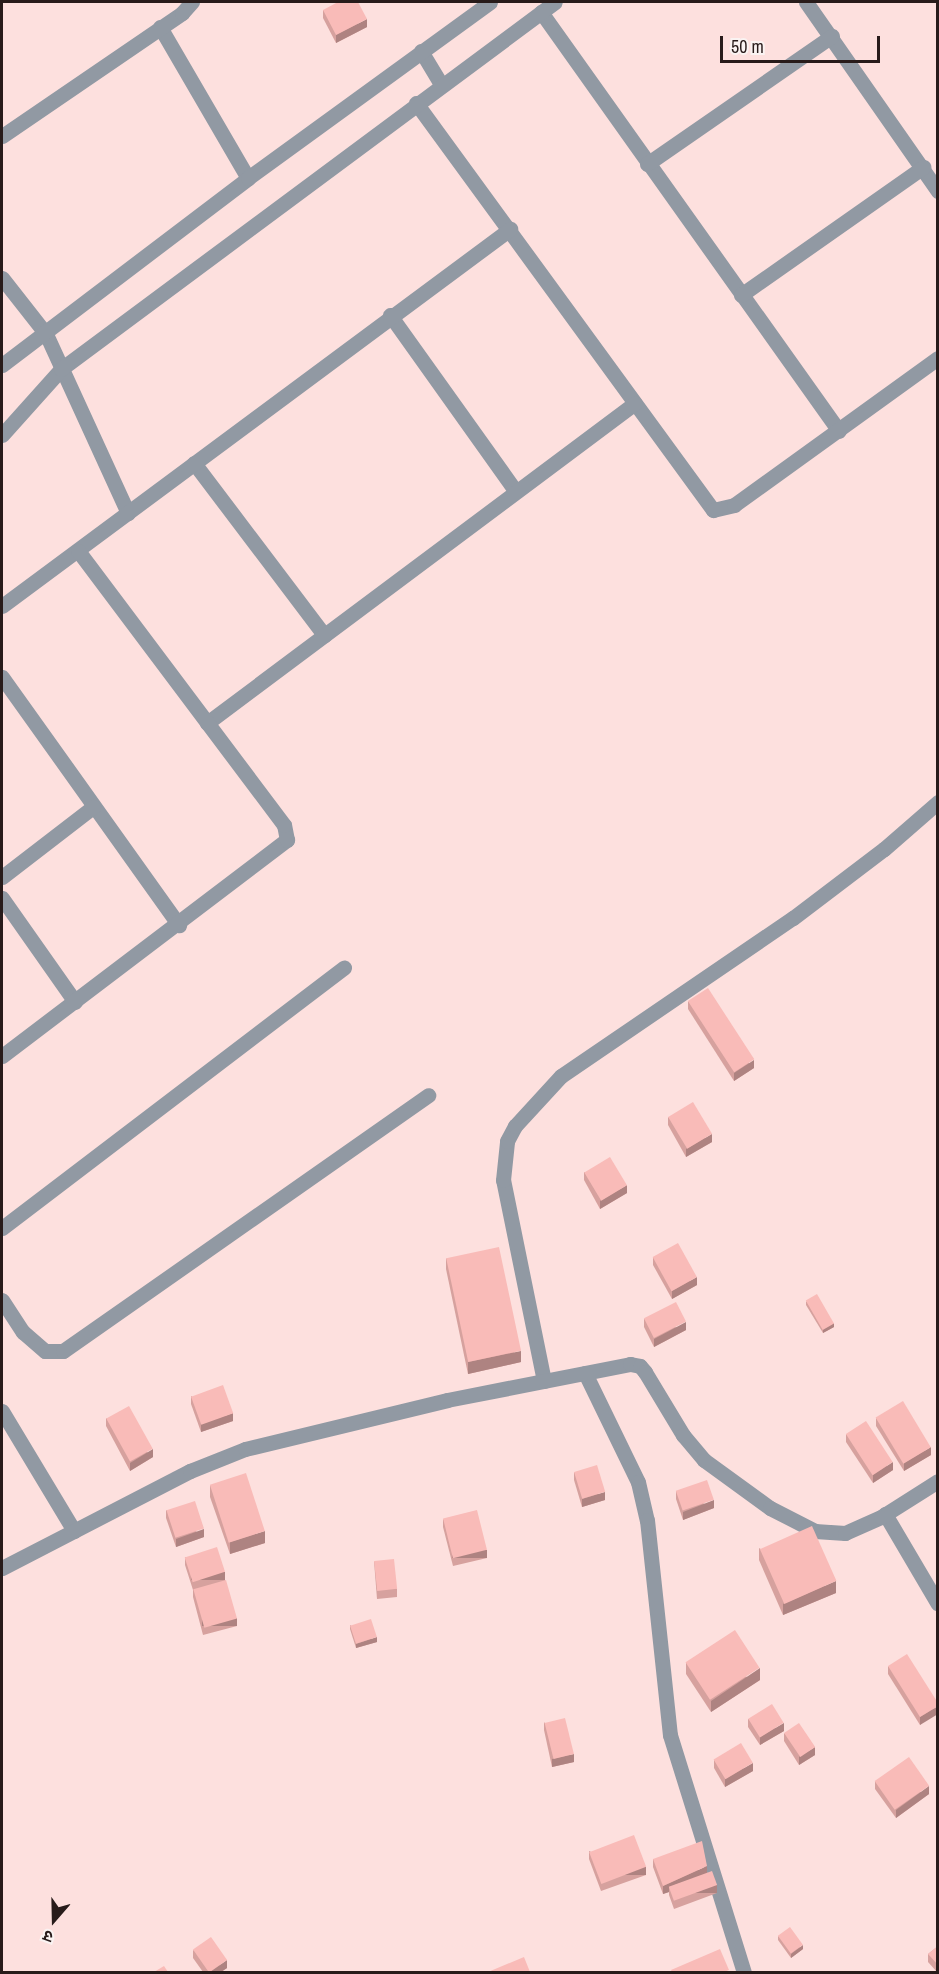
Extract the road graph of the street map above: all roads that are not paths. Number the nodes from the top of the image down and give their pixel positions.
1 (192, 2) edge
2 (490, 2) edge
3 (555, 2) edge
4 (806, 2) edge
5 (541, 12) junction
6 (160, 27) junction
7 (832, 36) junction
8 (421, 51) junction
9 (441, 84) junction
10 (416, 103) junction
11 (2, 136) edge
12 (647, 164) junction
13 (923, 167) junction
14 (248, 178) junction
15 (938, 190) edge
16 (510, 230) junction
17 (2, 278) edge
18 (741, 295) junction
19 (390, 315) junction
20 (46, 334) junction
21 (938, 358) edge
22 (2, 365) edge
23 (62, 369) junction
24 (635, 403) junction
25 (839, 431) junction
26 (2, 435) edge
27 (194, 463) junction
28 (515, 490) junction
29 (128, 513) junction
30 (78, 551) junction
31 (2, 606) edge
32 (324, 635) junction
33 (2, 677) edge
34 (207, 723) junction
35 (938, 802) edge
36 (93, 807) junction
37 (2, 877) edge
38 (2, 898) edge
39 (179, 925) junction
40 (344, 967) dead end
41 (75, 1002) junction
42 (2, 1056) edge
43 (428, 1095) dead end
44 (2, 1228) edge
45 (2, 1300) edge
46 (585, 1373) junction
47 (544, 1381) junction
48 (2, 1411) edge
49 (938, 1480) edge
50 (885, 1514) junction
51 (74, 1531) junction
52 (2, 1568) edge
53 (938, 1604) edge
54 (744, 1972) edge

1 - 6 street
2 - 8 street
3 - 5 street
4 - 7 street
5 - 9 street
5 - 12 street
6 - 11 street
6 - 14 street
7 - 12 street
7 - 13 street
8 - 9 street
8 - 14 street
9 - 10 street
10 - 16 street
10 - 23 street
12 - 18 street
13 - 15 street
13 - 18 street
14 - 20 street
16 - 19 street
16 - 24 street
17 - 20 street
18 - 25 street
19 - 27 street
19 - 28 street
20 - 22 street
20 - 23 street
21 - 25 street
23 - 26 street
23 - 29 street
24 - 25 street
24 - 28 street
27 - 29 street
27 - 32 street
28 - 32 street
29 - 30 street
30 - 31 street
30 - 34 street
32 - 34 street
33 - 36 street
34 - 39 street
35 - 47 street
36 - 37 street
36 - 39 street
38 - 41 street
39 - 41 street
40 - 44 street
41 - 42 street
43 - 45 street
46 - 47 street
46 - 50 street
46 - 54 street
47 - 51 street
48 - 51 street
49 - 50 street
50 - 53 street
51 - 52 street

